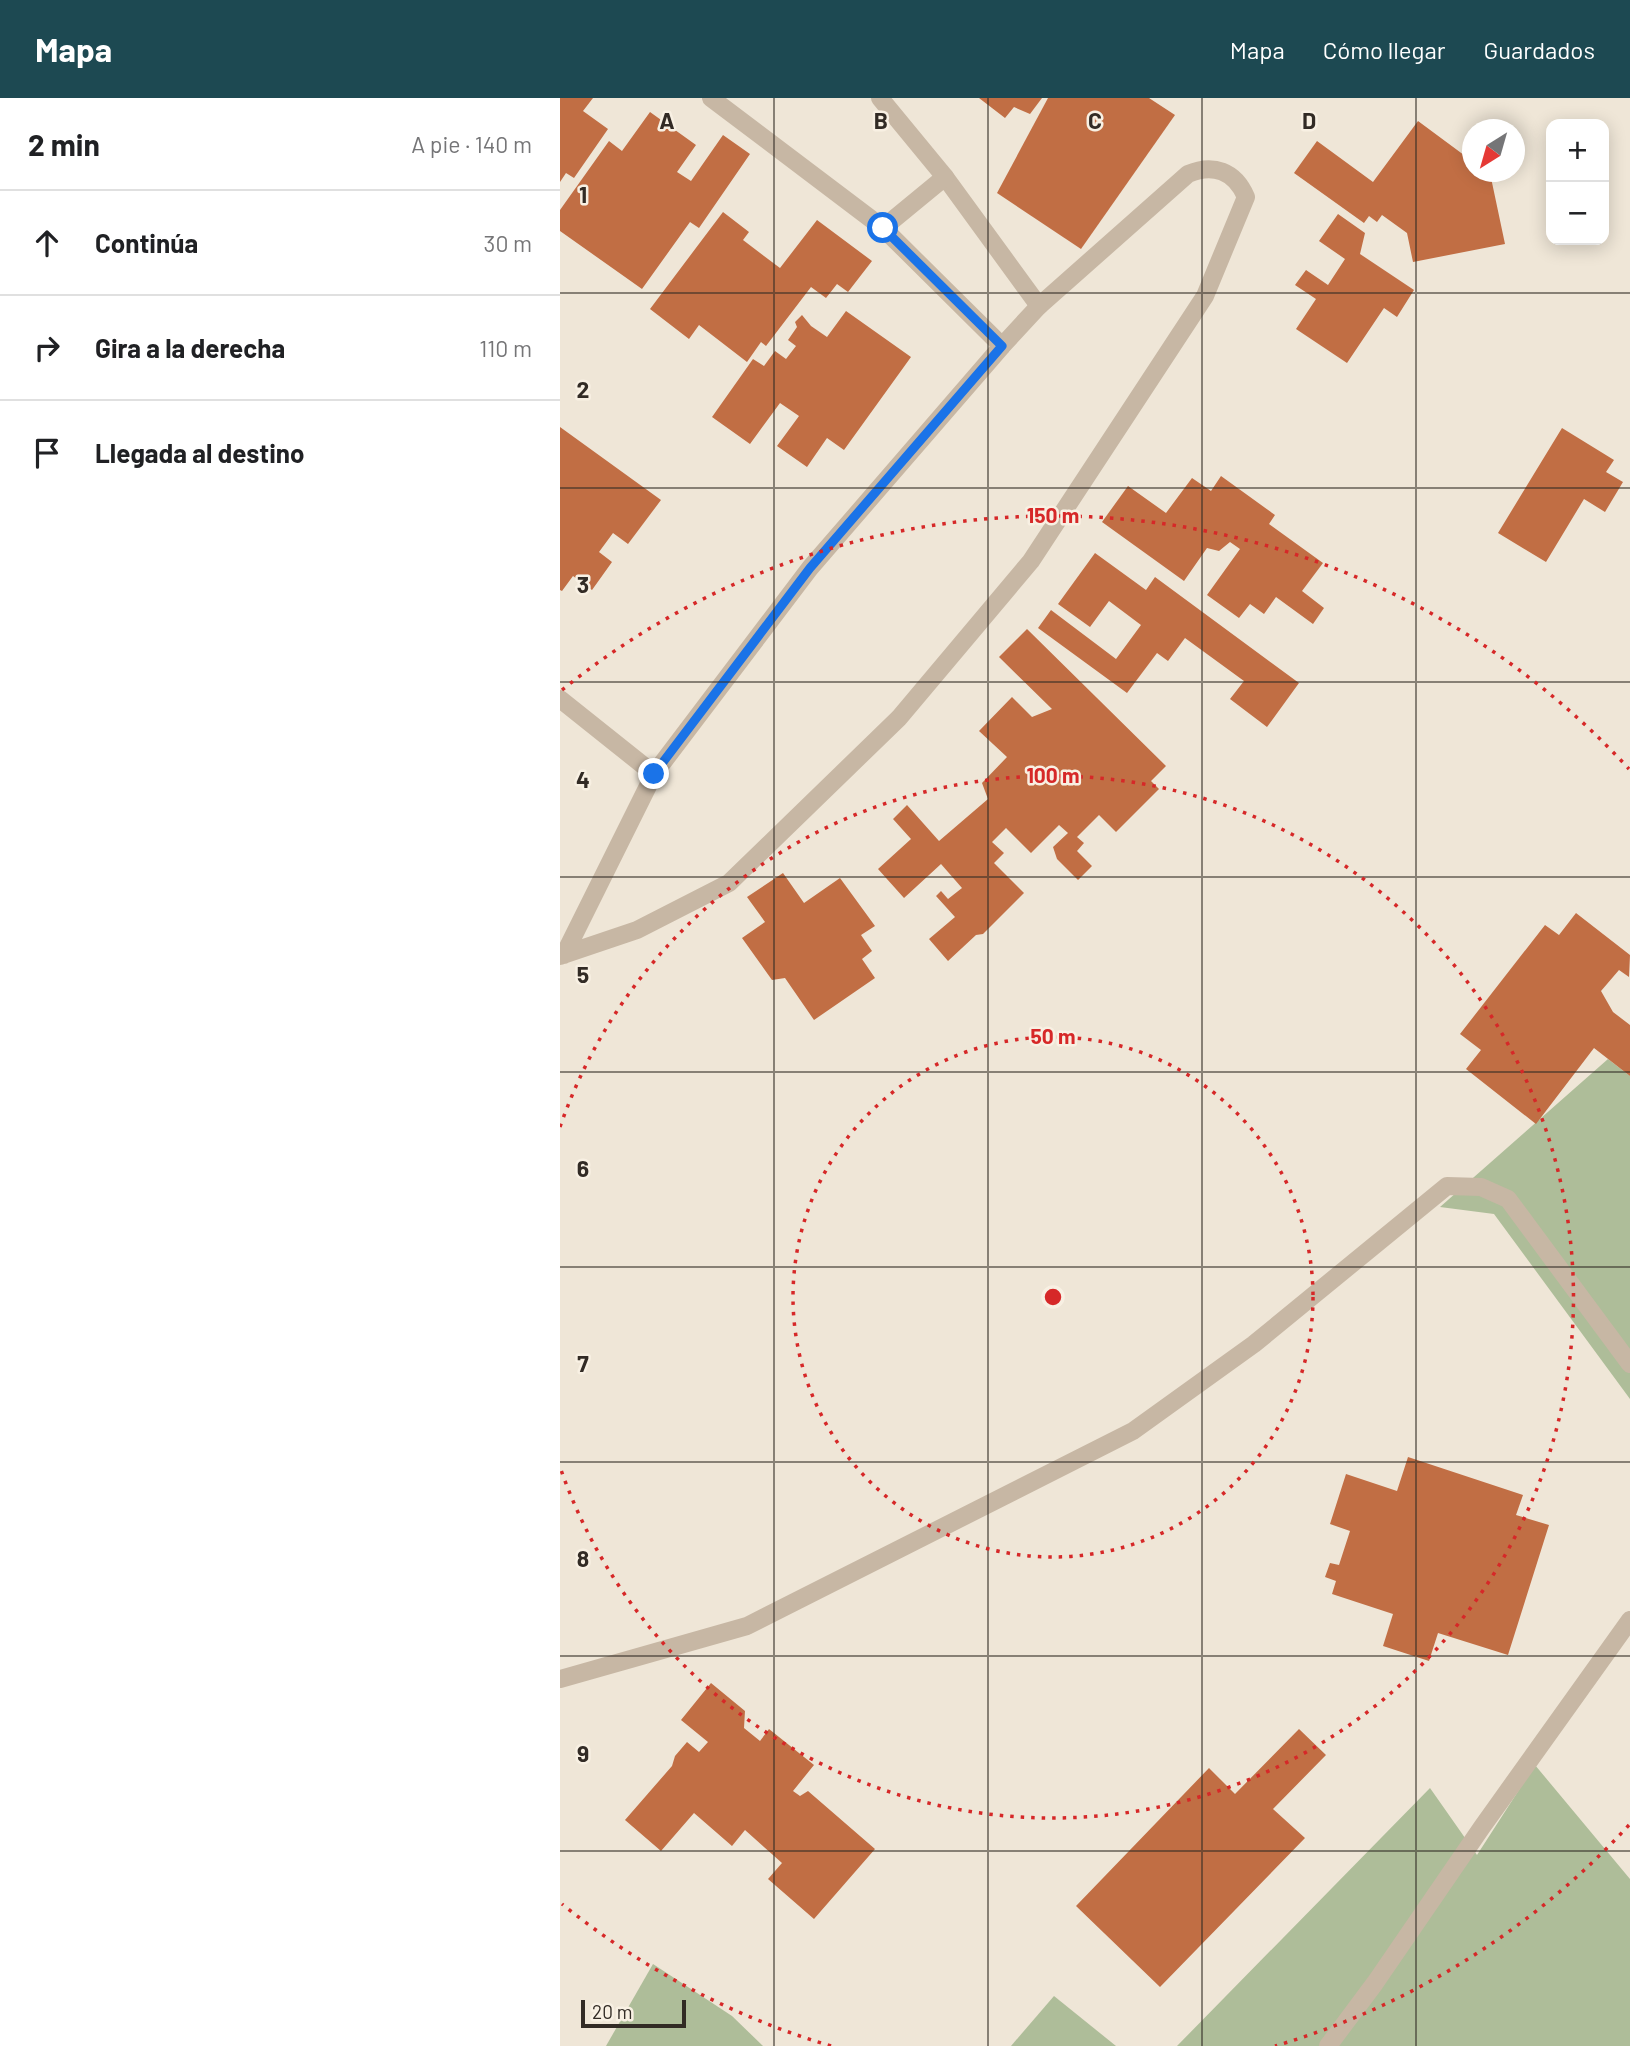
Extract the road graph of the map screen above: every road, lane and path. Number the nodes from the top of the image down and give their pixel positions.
1 (711, 98) edge
2 (880, 98) edge
3 (945, 177) junction
4 (883, 228) junction
5 (1039, 306) junction
6 (1002, 346) junction
7 (560, 699) edge
8 (654, 774) junction
9 (562, 955) edge
10 (1630, 1364) edge
11 (1630, 1620) edge
12 (560, 1679) edge
13 (1328, 2046) edge

1 - 4 street
2 - 3 street
3 - 4 street
3 - 5 street
4 - 6 street
5 - 6 street
5 - 9 street
6 - 8 street
7 - 8 street
8 - 9 street
10 - 12 street
11 - 13 street

